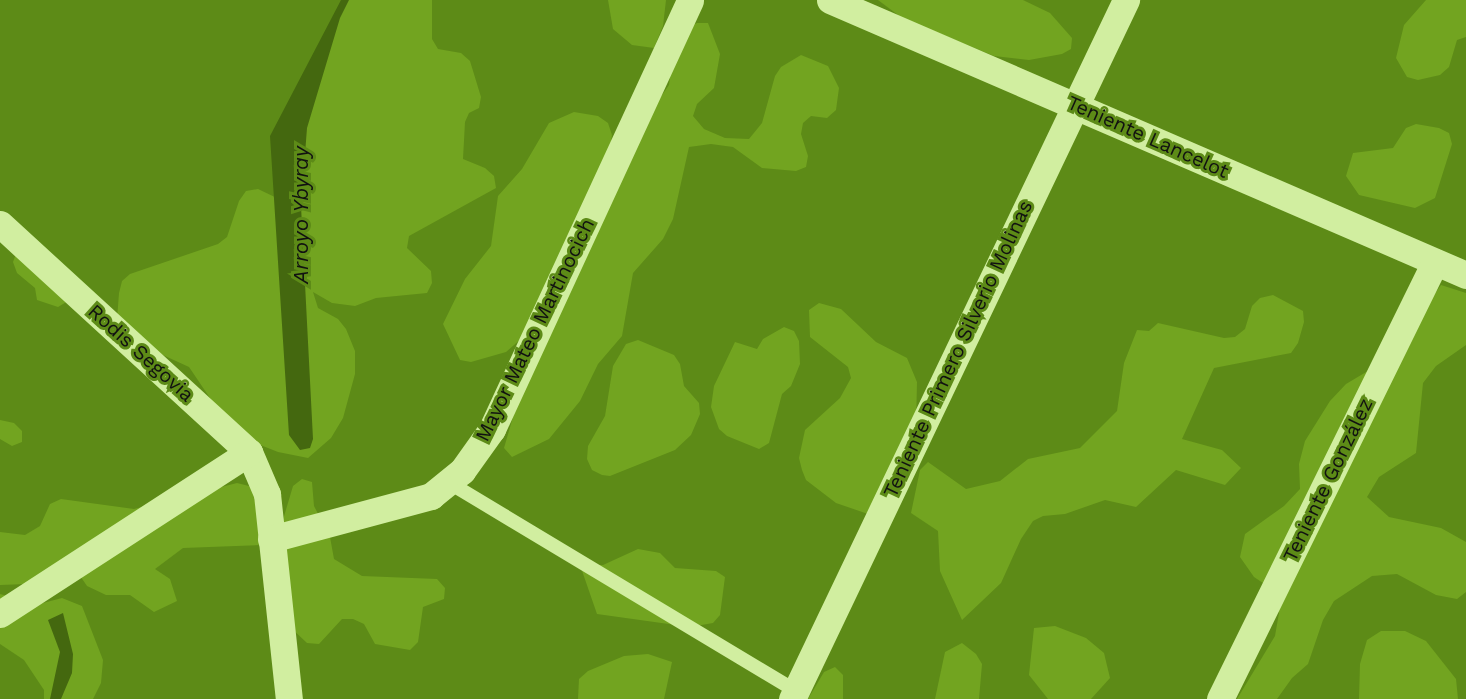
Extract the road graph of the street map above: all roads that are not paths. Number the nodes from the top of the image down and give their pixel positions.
1 (690, 0) edge
2 (830, 0) edge
3 (1126, 0) edge
4 (1074, 104) junction
5 (0, 224) edge
6 (1435, 262) junction
7 (1466, 274) edge
8 (249, 452) junction
9 (448, 482) junction
10 (271, 539) junction
11 (0, 614) edge
12 (794, 695) edge
13 (289, 699) edge
14 (1220, 699) edge

1 - 9 street, Mayor Mateo Martinocich
2 - 4 street, Teniente Lancelot
3 - 4 street, Teniente Primero Silverio Molinas
4 - 6 street, Teniente Lancelot
4 - 12 street, Teniente Primero Silverio Molinas
5 - 8 street, Rodis Segovia
6 - 7 street, Teniente Lancelot
6 - 14 street, Teniente González
8 - 10 street, Rodis Segovia
8 - 11 street
9 - 10 street, Mayor Mateo Martinocich
9 - 12 lane
10 - 13 street, Rodis Segovia

